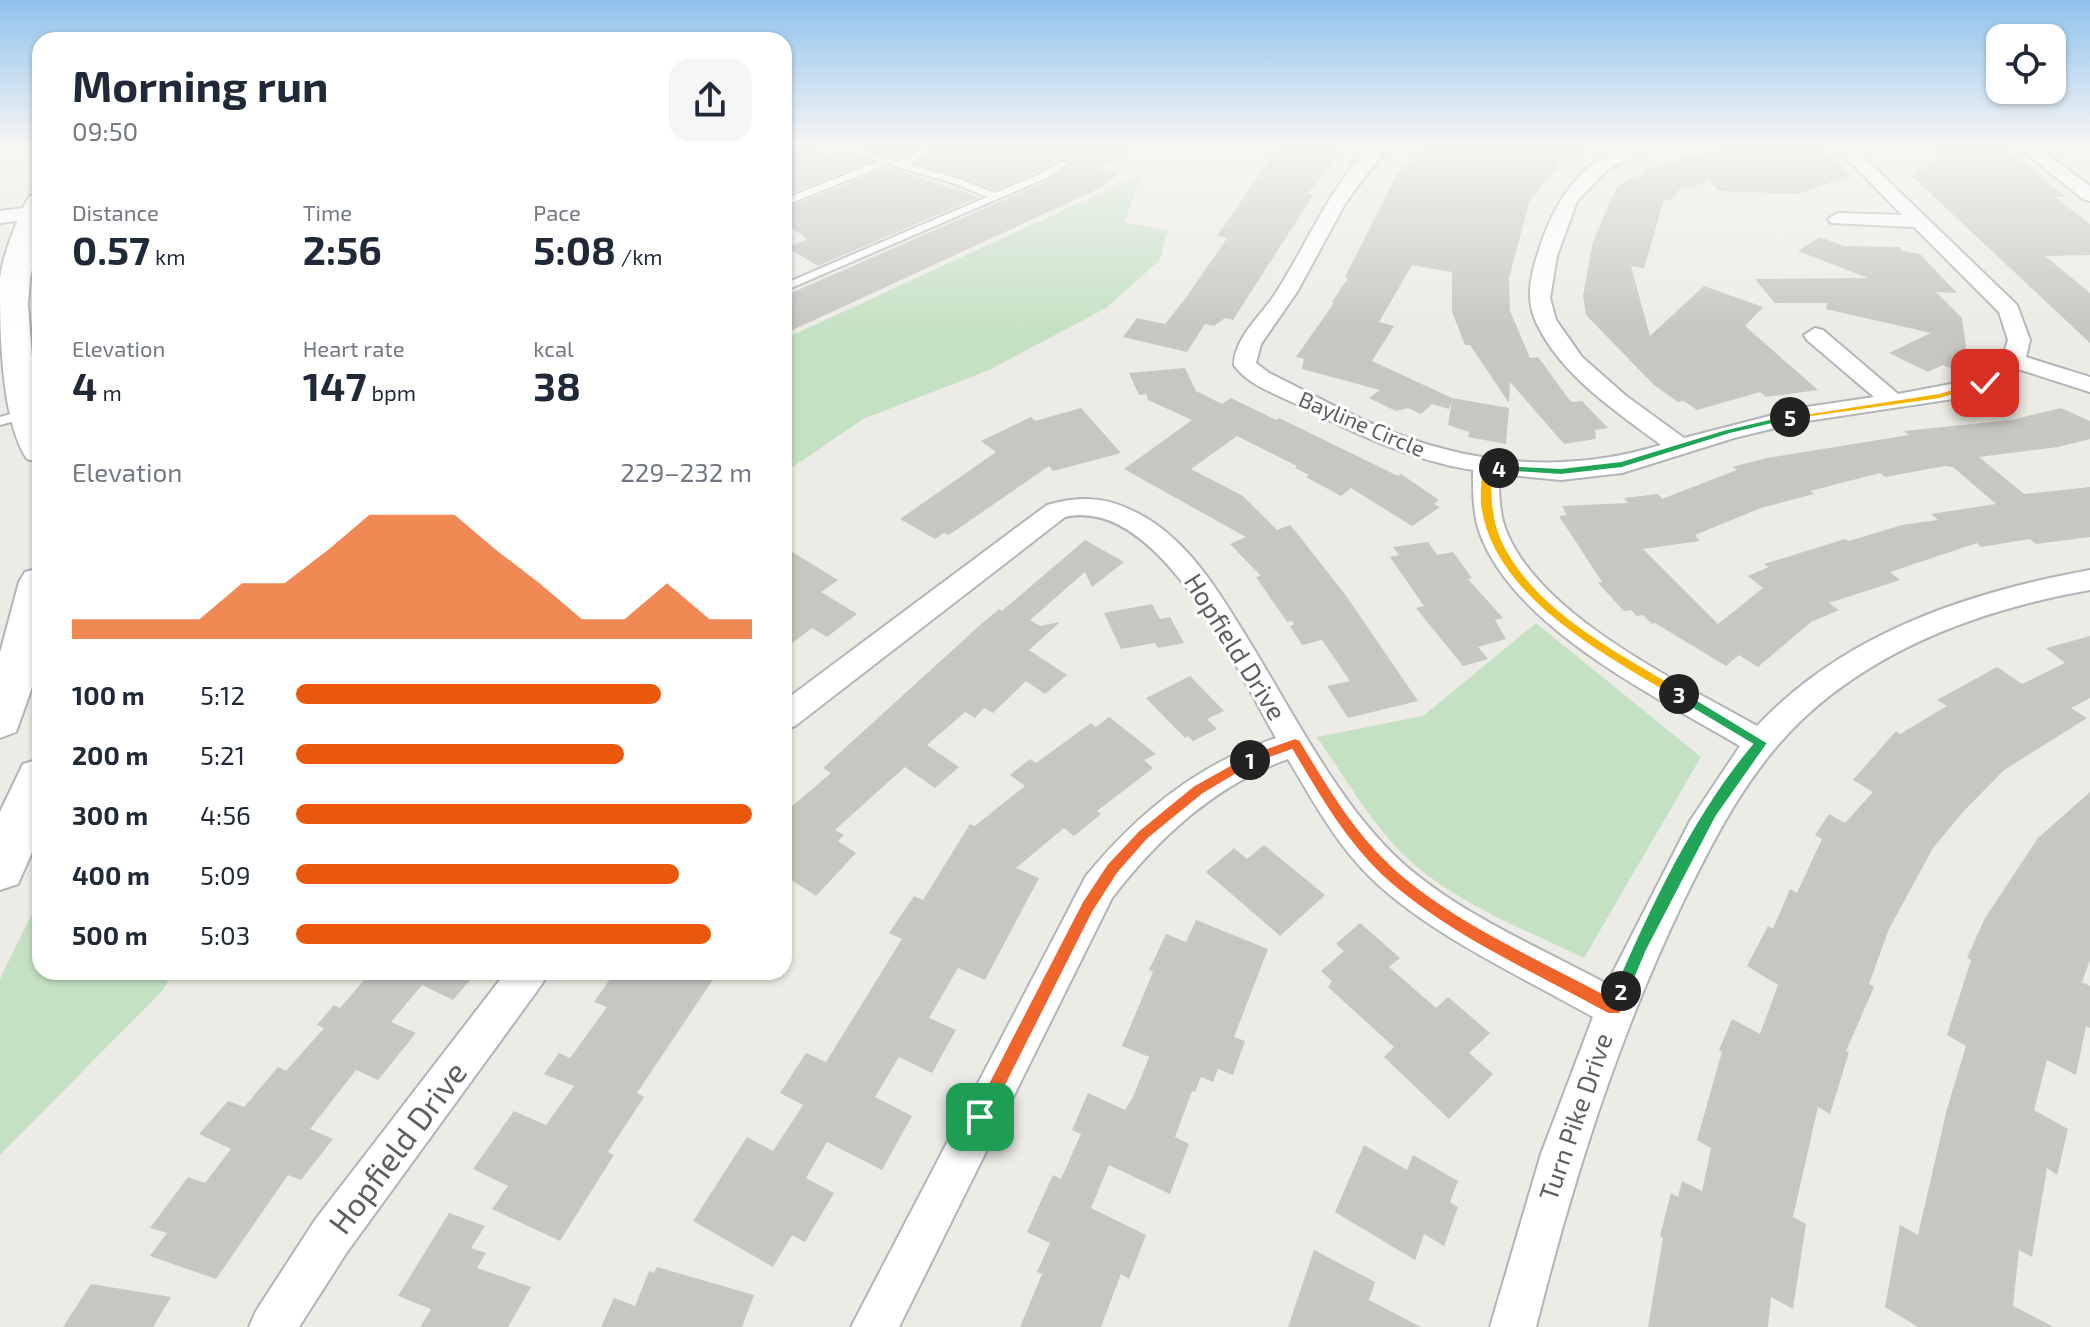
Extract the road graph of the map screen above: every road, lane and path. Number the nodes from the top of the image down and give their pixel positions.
1 (973, 207) edge
2 (1336, 207) edge
3 (1562, 207) edge
4 (1906, 207) edge
5 (32, 210) edge
6 (0, 217) edge
7 (1838, 219) dead end
8 (1920, 221) junction
9 (32, 225) edge
10 (792, 285) edge
11 (16, 335) edge
12 (1815, 335) dead end
13 (2014, 360) junction
14 (2090, 385) edge
15 (1893, 401) junction
16 (13, 417) edge
17 (32, 441) edge
18 (1679, 446) junction
19 (1486, 467) junction
20 (2090, 580) edge
21 (32, 619) edge
22 (792, 712) edge
23 (0, 720) edge
24 (1761, 743) junction
25 (1295, 744) junction
26 (32, 796) edge
27 (0, 868) edge
28 (523, 980) edge
29 (1614, 1008) junction
30 (272, 1327) edge
31 (874, 1327) edge
32 (1513, 1327) edge

1 - 10 lane
2 - 19 street, Bayline Circle
3 - 18 street
4 - 8 street
5 - 6 street
7 - 8 street
8 - 13 street
9 - 11 main road
11 - 16 main road
12 - 15 street
13 - 14 street
13 - 15 street, Bayline Circle
15 - 18 street, Bayline Circle
16 - 17 main road
18 - 19 street, Bayline Circle
19 - 24 street
20 - 24 street, Turn Pike Drive
21 - 23 main road
22 - 25 street, Hopfield Drive
24 - 29 street, Turn Pike Drive
25 - 29 street, Hopfield Drive
25 - 31 street
26 - 27 main road
28 - 30 street, Hopfield Drive
29 - 32 street, Turn Pike Drive

